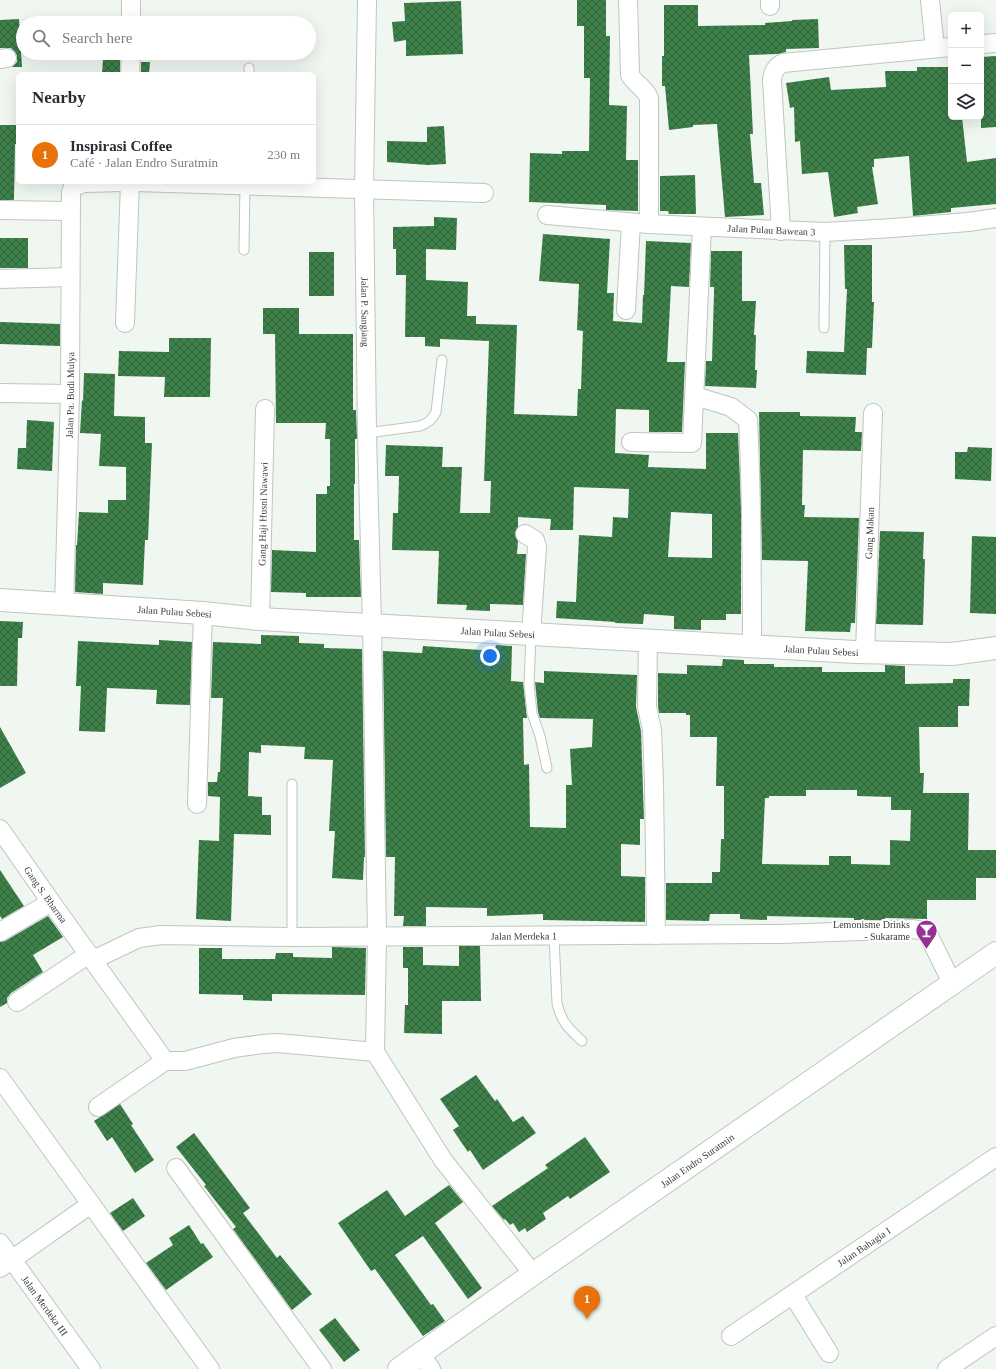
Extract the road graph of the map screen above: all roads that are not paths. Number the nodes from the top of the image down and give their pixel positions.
1 (367, 0) edge
2 (628, 0) edge
3 (930, 0) edge
4 (131, 2) dead end
5 (131, 16) edge
6 (996, 43) edge
7 (984, 44) edge
8 (943, 47) edge
9 (131, 60) edge
10 (130, 72) edge
11 (81, 184) edge
12 (130, 184) edge
13 (245, 184) edge
14 (265, 184) edge
15 (364, 189) junction
16 (484, 193) dead end
17 (0, 210) edge
18 (70, 211) junction
19 (547, 215) dead end
20 (996, 218) edge
21 (631, 222) junction
22 (649, 224) junction
23 (702, 227) junction
24 (781, 230) junction
25 (825, 232) junction
26 (244, 250) dead end
27 (70, 277) junction
28 (0, 279) edge
29 (626, 310) dead end
30 (125, 323) dead end
31 (824, 328) dead end
32 (442, 360) dead end
33 (0, 393) edge
34 (70, 394) junction
35 (695, 396) junction
36 (265, 409) dead end
37 (873, 413) dead end
38 (367, 433) junction
39 (631, 442) dead end
40 (525, 534) dead end
41 (0, 600) edge
42 (64, 604) junction
43 (203, 613) junction
44 (260, 619) junction
45 (372, 624) junction
46 (531, 635) junction
47 (648, 641) junction
48 (752, 647) junction
49 (996, 648) edge
50 (865, 653) junction
51 (547, 768) dead end
52 (292, 784) dead end
53 (197, 804) dead end
54 (2, 836) edge
55 (51, 902) junction
56 (0, 932) edge
57 (656, 935) junction
58 (377, 936) junction
59 (554, 936) junction
60 (292, 938) junction
61 (996, 952) edge
62 (91, 957) junction
63 (952, 983) junction
64 (17, 1002) dead end
65 (582, 1041) dead end
66 (375, 1052) junction
67 (165, 1060) junction
68 (0, 1078) edge
69 (98, 1107) dead end
70 (996, 1157) edge
71 (176, 1168) dead end
72 (91, 1204) junction
73 (0, 1243) edge
74 (6, 1264) edge
75 (533, 1274) junction
76 (793, 1295) junction
77 (731, 1336) dead end
78 (996, 1336) edge
79 (829, 1353) dead end
80 (426, 1362) edge
81 (91, 1369) edge
82 (210, 1369) edge
83 (322, 1369) edge
84 (399, 1369) edge
85 (947, 1369) edge

1 - 15 street, Jalan P. Sangiang
2 - 22 street
3 - 8 street
4 - 5 street
6 - 7 street
8 - 24 street
9 - 10 street
11 - 18 street, Jalan Pa. Budi Mulya
12 - 30 street
13 - 26 lane
14 - 15 street
15 - 16 street
15 - 38 street, Jalan P. Sangiang
17 - 18 street
18 - 27 street, Jalan Pa. Budi Mulya
19 - 21 street, Jalan Pulau Bawean 3
20 - 25 street, Jalan Pulau Bawean 3
21 - 22 street, Jalan Pulau Bawean 3
21 - 29 street
22 - 23 street, Jalan Pulau Bawean 3
23 - 24 street, Jalan Pulau Bawean 3
23 - 35 street
24 - 25 street, Jalan Pulau Bawean 3
25 - 31 lane
27 - 28 street
27 - 34 street, Jalan Pa. Budi Mulya
32 - 38 lane
33 - 34 street
34 - 42 street, Jalan Pa. Budi Mulya
35 - 39 street
35 - 48 street
36 - 44 street, Gang Haji Husni Nawawi
37 - 50 street, Gang Makan
38 - 45 street, Jalan P. Sangiang
40 - 46 street
41 - 42 street, Jalan Pulau Sebesi
42 - 43 street, Jalan Pulau Sebesi
43 - 44 street, Jalan Pulau Sebesi
43 - 53 street
44 - 45 street, Jalan Pulau Sebesi
45 - 46 street, Jalan Pulau Sebesi
45 - 58 street
46 - 47 street, Jalan Pulau Sebesi
46 - 51 lane
47 - 48 street, Jalan Pulau Sebesi
47 - 57 street
48 - 50 street, Jalan Pulau Sebesi
49 - 50 street, Jalan Pulau Sebesi
52 - 60 lane
54 - 55 street, Gang S. Bharma
55 - 56 street
55 - 62 street, Gang S. Bharma
57 - 59 street, Jalan Merdeka 1
57 - 63 street, Jalan Merdeka 1
58 - 59 street, Jalan Merdeka 1
58 - 60 street, Jalan Merdeka 1
58 - 66 street
59 - 65 lane
60 - 62 street, Jalan Merdeka 1
61 - 63 street, Jalan Endro Suratmin
62 - 64 street, Jalan Merdeka 1
62 - 67 street, Gang S. Bharma
63 - 75 street, Jalan Endro Suratmin
66 - 67 street
66 - 75 street
67 - 69 street
68 - 72 street
70 - 76 street, Jalan Bahagia I
71 - 83 street
72 - 74 street
72 - 82 street
73 - 74 street, Jalan Merdeka III
74 - 81 street, Jalan Merdeka III
75 - 80 street, Jalan Endro Suratmin
76 - 77 street, Jalan Bahagia I
76 - 79 street
78 - 85 street
80 - 84 street, Jalan Endro Suratmin

